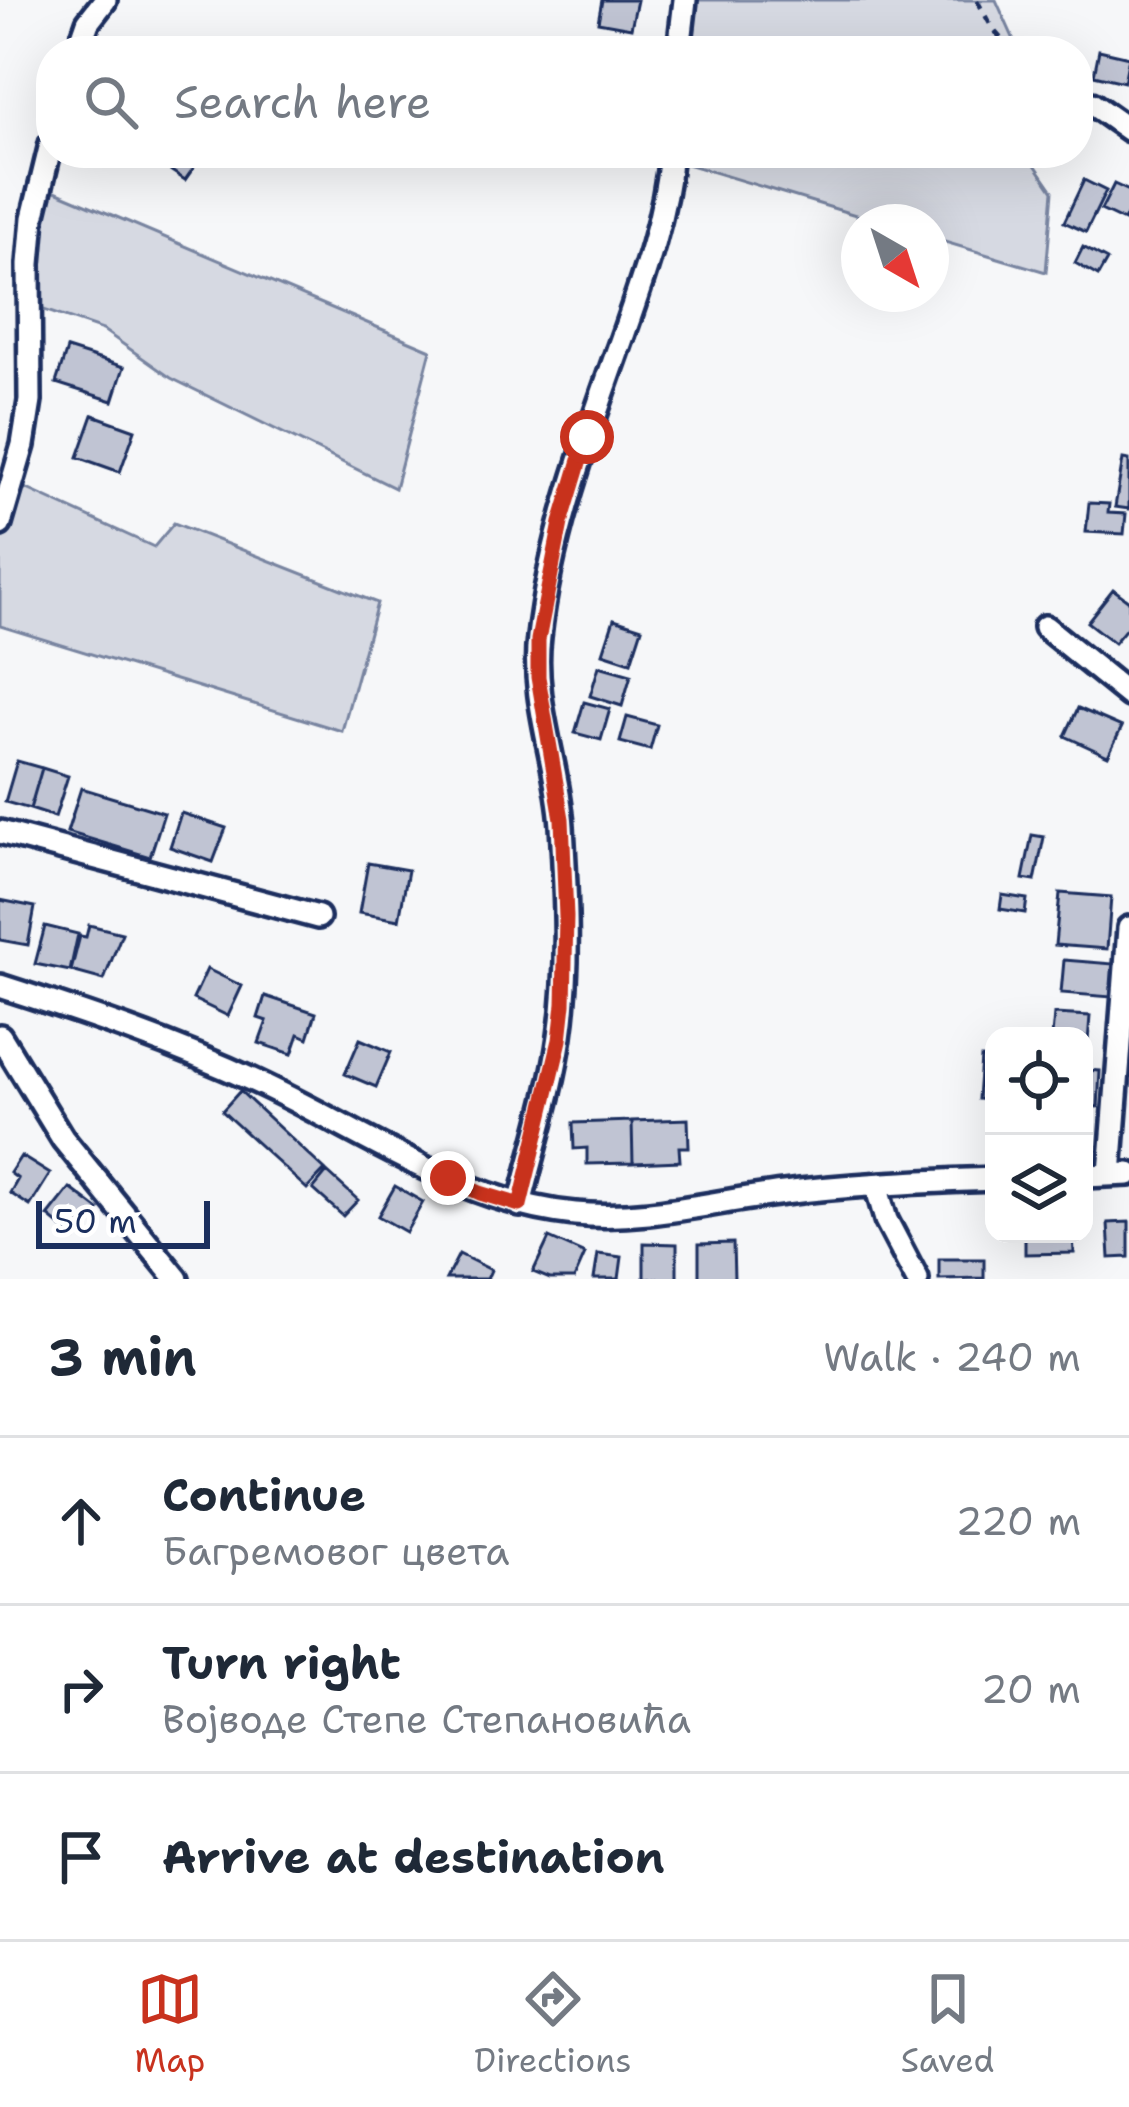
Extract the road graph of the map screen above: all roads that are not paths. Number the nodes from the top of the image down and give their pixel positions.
1 (104, 0) edge
2 (685, 0) edge
3 (83, 36) edge
4 (681, 36) edge
5 (1093, 105) edge
6 (1129, 130) edge
7 (46, 168) edge
8 (669, 168) edge
9 (0, 524) edge
10 (1045, 627) dead end
11 (1129, 695) edge
12 (0, 832) edge
13 (318, 917) dead end
14 (1129, 928) edge
15 (0, 986) edge
16 (0, 1036) edge
17 (1120, 1174) edge
18 (985, 1179) edge
19 (876, 1185) junction
20 (520, 1205) junction
21 (177, 1279) edge
22 (917, 1279) edge

1 - 3 street
2 - 4 street
5 - 6 street
7 - 9 street
8 - 20 street
10 - 11 street
12 - 13 street
14 - 17 street
15 - 20 street
16 - 21 street
18 - 19 street
19 - 20 street
19 - 22 street

